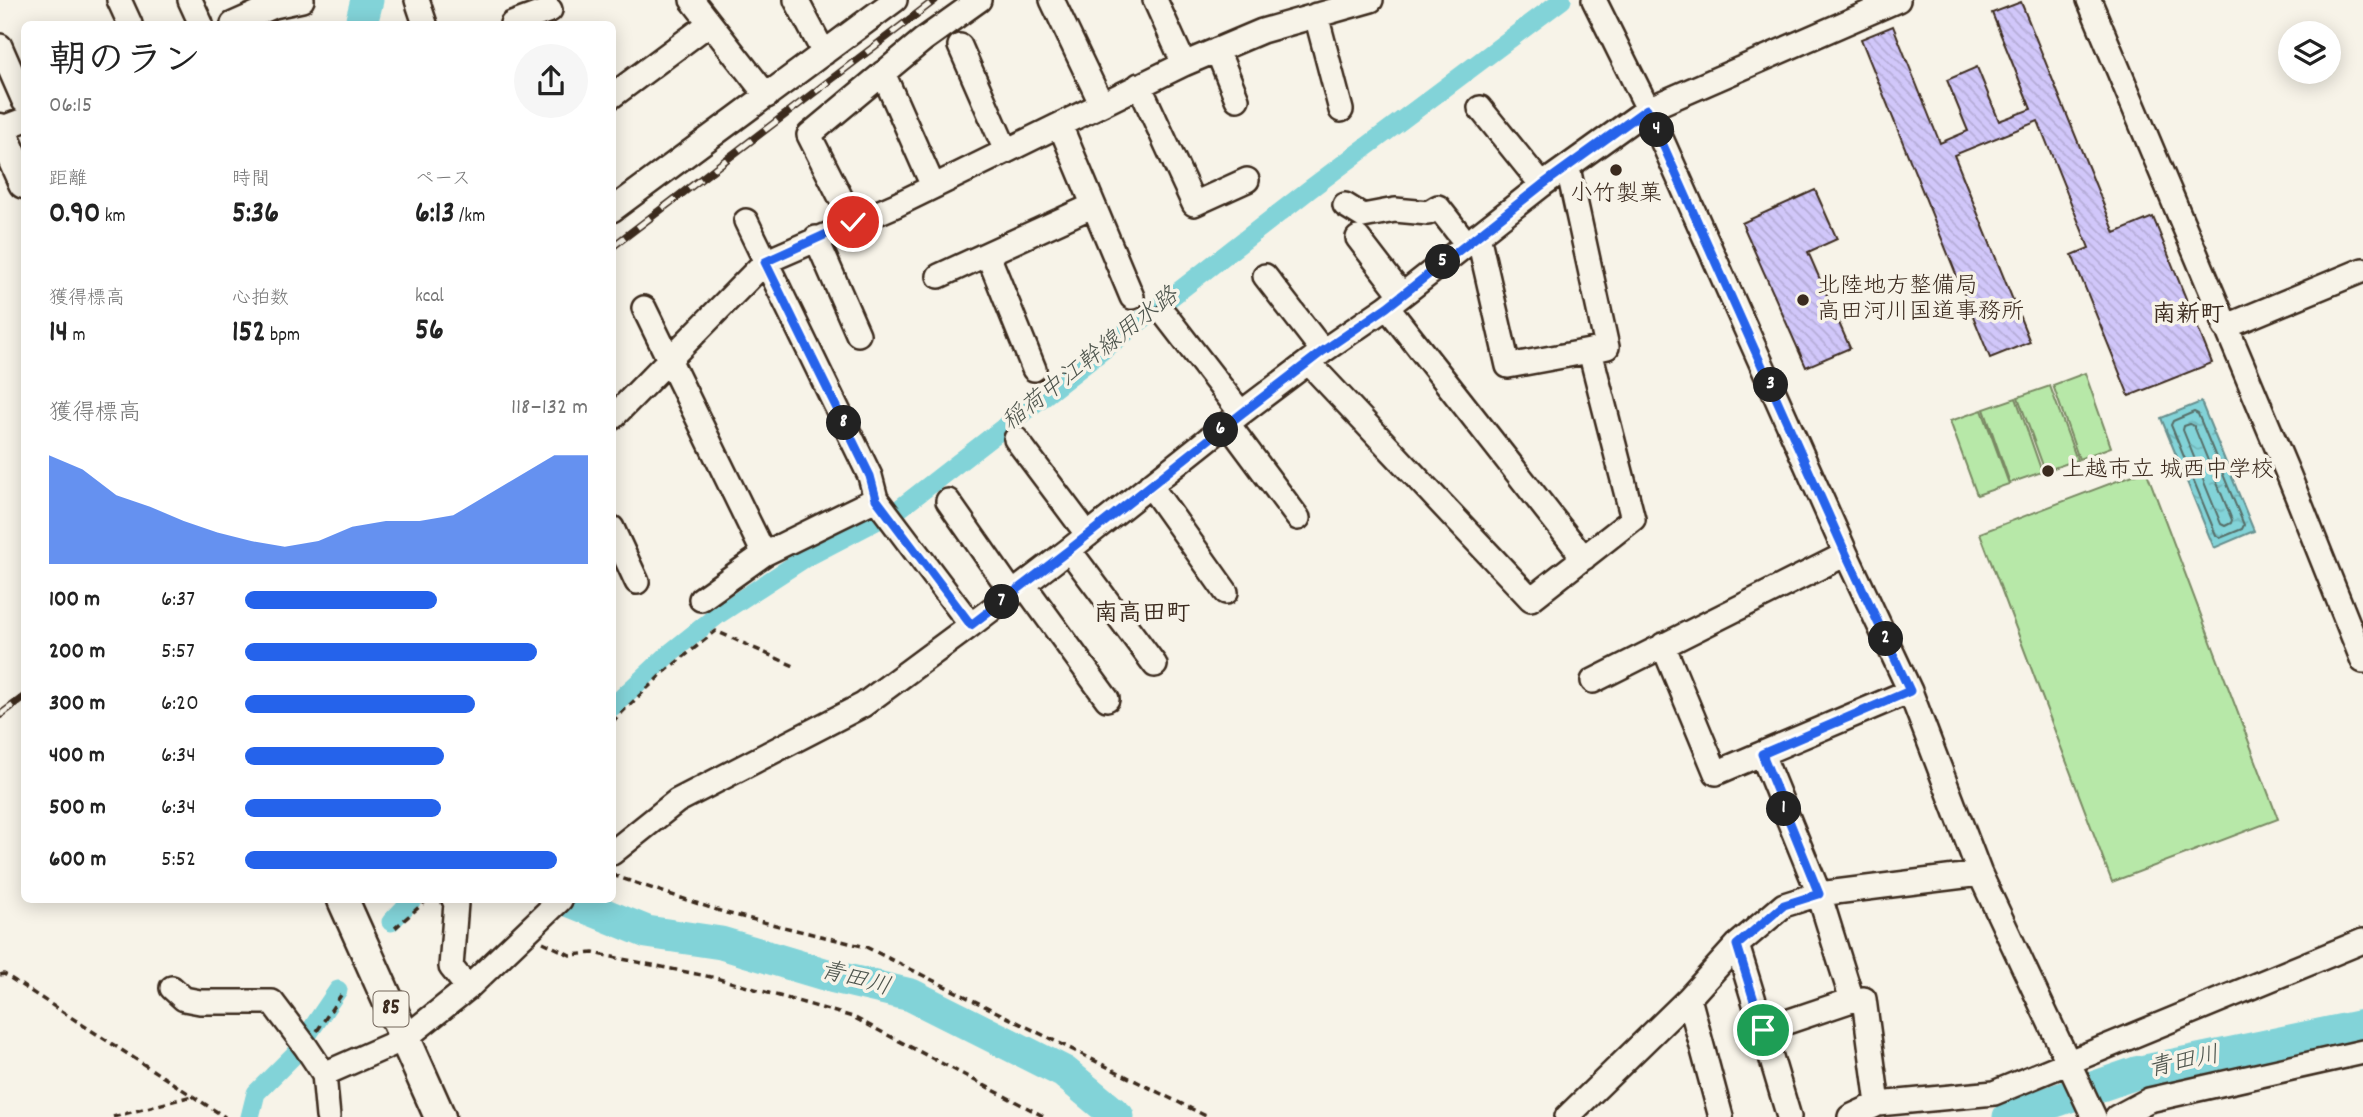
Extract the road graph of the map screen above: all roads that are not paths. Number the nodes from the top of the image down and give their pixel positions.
1 (119, 0) edge
2 (190, 0) edge
3 (302, 0) edge
4 (417, 0) edge
5 (692, 0) edge
6 (796, 0) edge
7 (895, 0) edge
8 (979, 0) edge
9 (1052, 0) edge
10 (1154, 0) edge
11 (1371, 0) edge
12 (1594, 0) edge
13 (1898, 0) edge
14 (2089, 0) edge
15 (275, 3) edge
16 (550, 10) dead end
17 (1306, 11) edge
18 (129, 21) edge
19 (200, 21) edge
20 (239, 21) edge
21 (424, 21) edge
22 (520, 21) edge
23 (710, 23) junction
24 (0, 46) edge
25 (960, 46) dead end
26 (1217, 50) junction
27 (824, 53) junction
28 (1184, 64) junction
29 (883, 73) junction
30 (1139, 85) junction
31 (616, 93) edge
32 (21, 94) edge
33 (767, 96) junction
34 (1237, 99) dead end
35 (1101, 103) junction
36 (1480, 108) dead end
37 (1647, 109) junction
38 (1341, 110) dead end
39 (21, 121) edge
40 (1060, 125) junction
41 (0, 129) edge
42 (1006, 151) junction
43 (1568, 168) junction
44 (21, 176) edge
45 (1247, 180) dead end
46 (1542, 185) junction
47 (933, 186) junction
48 (1345, 205) dead end
49 (1092, 206) junction
50 (616, 207) edge
51 (746, 221) dead end
52 (853, 222) junction
53 (816, 238) junction
54 (1359, 238) dead end
55 (1472, 239) junction
56 (988, 255) junction
57 (765, 262) junction
58 (2363, 270) edge
59 (939, 276) dead end
60 (1265, 276) dead end
61 (1132, 297) dead end
62 (1394, 300) junction
63 (644, 307) dead end
64 (1166, 316) dead end
65 (2225, 327) junction
66 (858, 334) dead end
67 (1590, 351) junction
68 (1316, 357) junction
69 (669, 359) junction
70 (1034, 369) dead end
71 (616, 414) edge
72 (1234, 419) junction
73 (1016, 439) dead end
74 (1150, 485) junction
75 (876, 499) junction
76 (948, 501) dead end
77 (1298, 518) dead end
78 (1088, 535) junction
79 (616, 537) edge
80 (1069, 550) junction
81 (764, 554) junction
82 (1846, 554) junction
83 (1584, 558) junction
84 (637, 582) dead end
85 (1019, 589) junction
86 (1226, 592) dead end
87 (701, 598) dead end
88 (971, 625) junction
89 (1663, 645) junction
90 (2363, 661) edge
91 (1155, 665) dead end
92 (1593, 681) dead end
93 (1910, 691) junction
94 (1107, 699) dead end
95 (1762, 754) junction
96 (616, 850) edge
97 (1980, 874) junction
98 (1819, 894) junction
99 (344, 903) edge
100 (455, 903) edge
101 (557, 903) edge
102 (2363, 941) edge
103 (1737, 945) junction
104 (172, 988) dead end
105 (468, 988) junction
106 (1689, 998) junction
107 (1852, 1000) junction
108 (1763, 1030) junction
109 (404, 1039) junction
110 (2363, 1052) edge
111 (2068, 1062) junction
112 (324, 1074) junction
113 (1878, 1104) junction
114 (2093, 1115) edge
115 (328, 1117) edge
116 (440, 1117) edge
117 (1567, 1117) edge
118 (1721, 1117) edge
119 (1789, 1117) edge
120 (1850, 1117) edge
121 (2117, 1117) edge

1 - 18 street
2 - 19 street
3 - 15 street
4 - 21 street
5 - 23 street
6 - 27 street
7 - 27 street
8 - 29 street
9 - 35 street
10 - 28 street
11 - 17 street
12 - 37 street
13 - 37 street
14 - 65 street
15 - 20 street
16 - 22 street
17 - 26 street
17 - 38 street
23 - 31 street
23 - 33 street
24 - 32 street
25 - 42 street
26 - 28 street
26 - 34 street
27 - 33 street
28 - 30 street
29 - 47 street
29 - 52 street
30 - 35 street
30 - 45 street
33 - 50 street
35 - 40 street
36 - 46 street
37 - 43 street
37 - 82 street
39 - 41 street
40 - 42 street
40 - 49 street
41 - 44 main road
42 - 47 street
43 - 46 street
43 - 67 street
46 - 55 street
47 - 52 street
48 - 55 street
49 - 56 street
49 - 61 street
51 - 57 street
52 - 53 street
53 - 57 street
53 - 66 street
54 - 62 street
55 - 62 street
55 - 67 street
56 - 59 street
56 - 70 street
57 - 69 street
57 - 75 street
58 - 65 street
60 - 68 street
62 - 68 street
62 - 83 street
63 - 69 street
64 - 72 street
65 - 90 street
67 - 83 street
68 - 72 street
68 - 83 street
69 - 71 street
69 - 81 street
72 - 74 street
72 - 77 street
73 - 78 street
74 - 78 street
74 - 86 street
75 - 81 street
75 - 88 street
76 - 85 street
78 - 80 street
79 - 84 street
80 - 85 street
80 - 91 street
81 - 87 street
82 - 89 street
82 - 93 street
85 - 88 street
85 - 94 street
88 - 96 street
89 - 92 street
89 - 95 street
93 - 95 street
93 - 97 street
95 - 98 street
97 - 98 street
97 - 111 street
98 - 103 street
98 - 107 street
99 - 109 main road, 85
100 - 105 street
101 - 105 street
102 - 111 street
103 - 106 street
103 - 108 street
104 - 112 street
105 - 109 street
106 - 117 street
106 - 118 street
107 - 108 street
107 - 113 street
108 - 119 street
109 - 112 street
109 - 116 main road, 85
110 - 121 street
111 - 113 street
111 - 114 street
112 - 115 street
113 - 120 street

